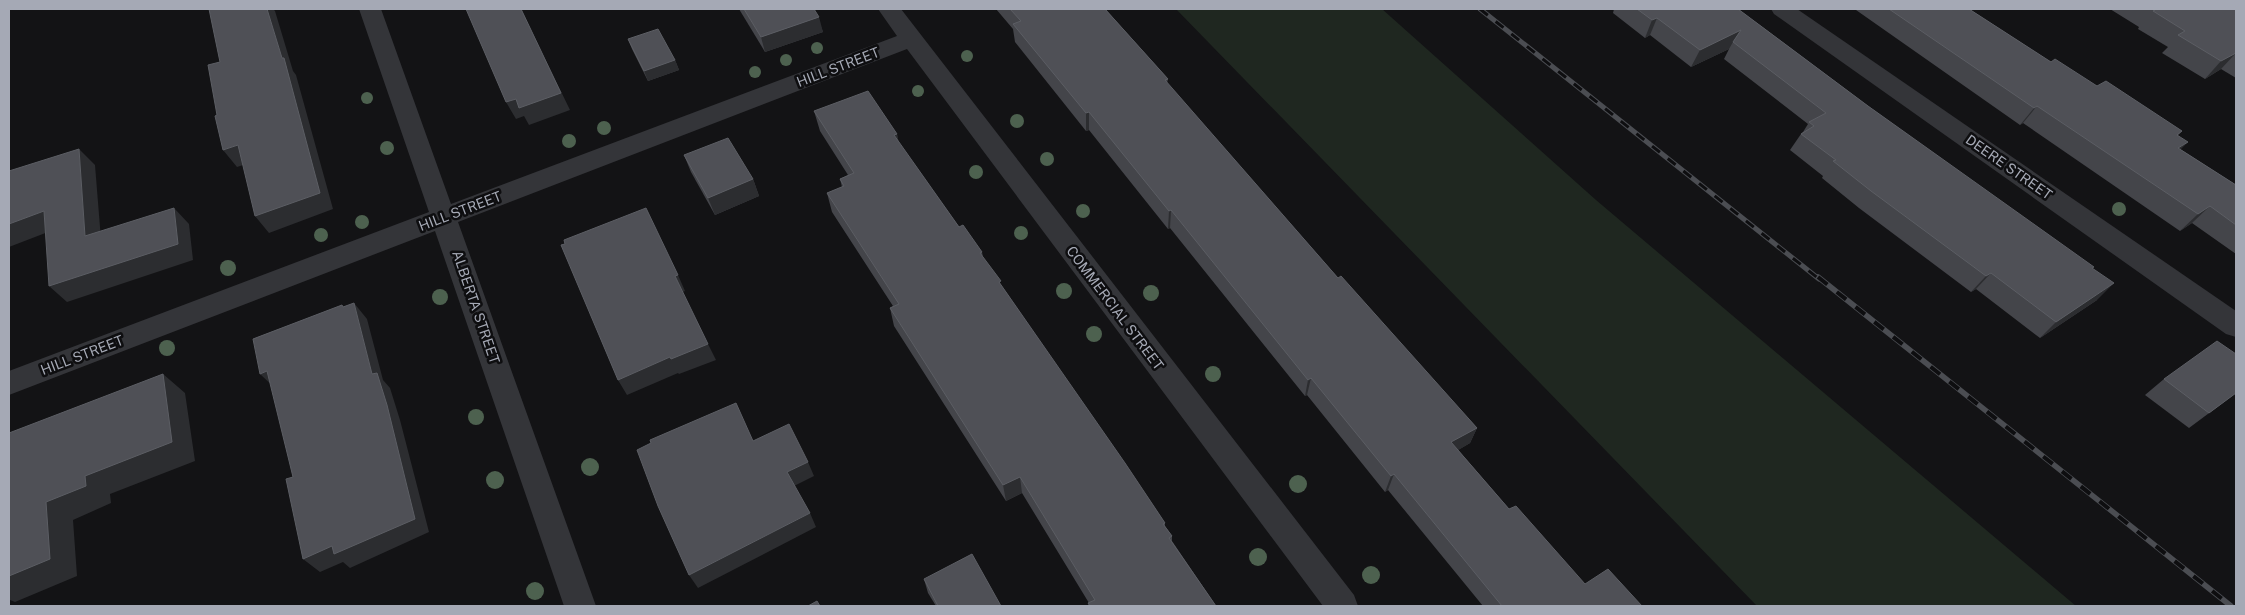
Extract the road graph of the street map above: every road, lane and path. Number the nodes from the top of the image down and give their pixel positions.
1 (370, 9) edge
2 (889, 9) edge
3 (1782, 9) edge
4 (911, 39) junction
5 (444, 217) junction
6 (2236, 326) edge
7 (9, 383) edge
8 (580, 606) edge
9 (1342, 606) edge

1 - 5 street, ALBERTA STREET
2 - 4 street, COMMERCIAL STREET
3 - 6 street, DEERE STREET
4 - 5 street, HILL STREET
4 - 9 street, COMMERCIAL STREET
5 - 7 street, HILL STREET
5 - 8 street, ALBERTA STREET

